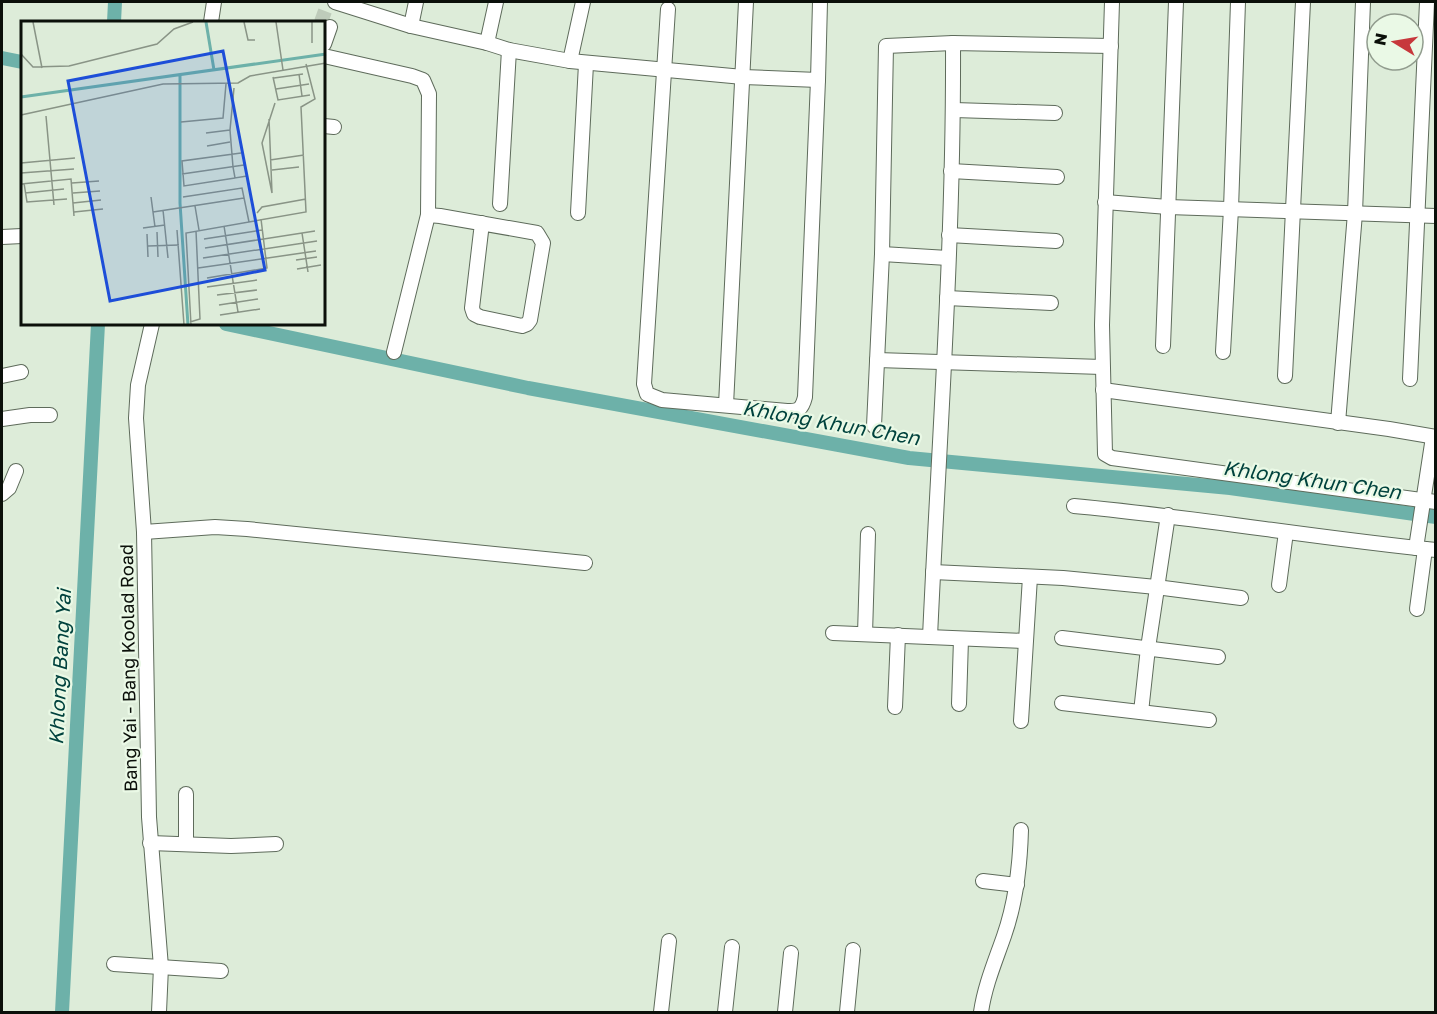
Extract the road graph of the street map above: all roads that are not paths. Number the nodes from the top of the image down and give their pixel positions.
1 (214, 2) edge
2 (416, 2) edge
3 (496, 2) edge
4 (583, 2) edge
5 (746, 2) edge
6 (820, 2) edge
7 (1112, 2) edge
8 (1176, 2) edge
9 (1238, 2) edge
10 (1303, 2) edge
11 (1363, 2) edge
12 (1427, 2) edge
13 (333, 9) edge
14 (668, 9) dead end
15 (212, 21) edge
16 (411, 26) junction
17 (326, 36) edge
18 (487, 43) junction
19 (953, 43) junction
20 (1111, 46) junction
21 (509, 50) junction
22 (326, 56) edge
23 (570, 61) junction
24 (586, 64) junction
25 (664, 71) junction
26 (742, 77) junction
27 (818, 80) junction
28 (954, 110) junction
29 (1055, 113) dead end
30 (951, 171) junction
31 (1057, 177) dead end
32 (1105, 202) junction
33 (500, 204) dead end
34 (1168, 207) junction
35 (1231, 209) junction
36 (1294, 211) junction
37 (578, 213) dead end
38 (1355, 213) junction
39 (428, 215) junction
40 (1419, 215) junction
41 (1436, 216) edge
42 (482, 223) junction
43 (949, 235) junction
44 (21, 236) edge
45 (2, 237) edge
46 (1056, 241) dead end
47 (882, 254) junction
48 (948, 258) junction
49 (947, 298) junction
50 (1051, 303) dead end
51 (152, 326) edge
52 (1163, 346) dead end
53 (394, 352) dead end
54 (1223, 352) dead end
55 (877, 360) junction
56 (944, 363) junction
57 (1102, 367) junction
58 (21, 372) dead end
59 (2, 376) edge
60 (1285, 376) dead end
61 (1410, 379) dead end
62 (1103, 390) junction
63 (726, 405) junction
64 (50, 415) dead end
65 (2, 419) edge
66 (1338, 423) junction
67 (874, 426) dead end
68 (1434, 437) edge
69 (16, 471) dead end
70 (2, 494) edge
71 (1427, 503) edge
72 (1074, 506) dead end
73 (1168, 515) junction
74 (144, 532) junction
75 (1286, 532) junction
76 (868, 534) dead end
77 (1424, 546) edge
78 (585, 563) dead end
79 (933, 572) junction
80 (1030, 577) junction
81 (1279, 585) dead end
82 (1156, 587) junction
83 (1241, 598) dead end
84 (1417, 609) dead end
85 (833, 633) dead end
86 (865, 634) junction
87 (898, 635) junction
88 (930, 637) junction
89 (1062, 638) dead end
90 (961, 639) junction
91 (1025, 641) junction
92 (1148, 648) junction
93 (1218, 657) dead end
94 (1062, 703) dead end
95 (959, 704) dead end
96 (895, 707) dead end
97 (1141, 712) junction
98 (1209, 720) dead end
99 (1021, 721) dead end
100 (186, 794) dead end
101 (1021, 830) dead end
102 (150, 843) junction
103 (186, 844) junction
104 (276, 844) dead end
105 (983, 880) dead end
106 (1017, 885) junction
107 (669, 941) dead end
108 (732, 947) dead end
109 (853, 950) dead end
110 (791, 953) dead end
111 (114, 964) dead end
112 (160, 967) junction
113 (221, 972) dead end
114 (159, 1012) edge
115 (661, 1012) edge
116 (725, 1012) edge
117 (785, 1012) edge
118 (847, 1012) edge
119 (981, 1012) edge

1 - 15 street
2 - 16 street
3 - 18 street
4 - 23 street
5 - 26 street
6 - 27 street
7 - 20 street
8 - 34 street
9 - 35 street
10 - 36 street
11 - 38 street
12 - 40 street
13 - 16 street
13 - 17 street
14 - 25 street
16 - 18 street
18 - 21 street
19 - 20 street
19 - 28 street
19 - 47 street
20 - 32 street
21 - 23 street
21 - 33 street
22 - 39 street
23 - 24 street
24 - 25 street
24 - 37 street
25 - 26 street
25 - 63 street
26 - 27 street
26 - 63 street
27 - 63 street
28 - 29 street
28 - 30 street
30 - 31 street
30 - 43 street
32 - 34 street
32 - 57 street
34 - 35 street
34 - 52 street
35 - 36 street
35 - 54 street
36 - 38 street
36 - 60 street
38 - 40 street
38 - 66 street
39 - 42 street
39 - 53 street
40 - 41 street
40 - 61 street
42 - 42 street
43 - 46 street
43 - 48 street
44 - 45 street
47 - 48 street
47 - 55 street
48 - 49 street
49 - 50 street
49 - 56 street
51 - 74 street, Bang Yai - Bang Koolad Road
55 - 56 street
55 - 67 street
56 - 57 street
56 - 79 street
57 - 62 street
58 - 59 street
62 - 66 street
62 - 71 street
64 - 65 street
66 - 68 street
68 - 71 street
69 - 70 street
71 - 77 street
72 - 73 street
73 - 75 street
73 - 82 street
74 - 78 street
74 - 102 street, Bang Yai - Bang Koolad Road
75 - 77 street
75 - 81 street
76 - 86 street
77 - 84 street
79 - 80 street
79 - 88 street
80 - 82 street
80 - 91 street
82 - 83 street
82 - 92 street
85 - 86 street
86 - 87 street
87 - 88 street
87 - 96 street
88 - 90 street
89 - 92 street
90 - 91 street
90 - 95 street
91 - 99 street
92 - 93 street
92 - 97 street
94 - 97 street
97 - 98 street
100 - 103 street
101 - 106 street
102 - 103 street
102 - 112 street, Bang Yai - Bang Koolad Road
103 - 104 street
105 - 106 street
106 - 119 street
107 - 115 street
108 - 116 street
109 - 118 street
110 - 117 street
111 - 112 street
112 - 113 street
112 - 114 street, Bang Yai - Bang Koolad Road

